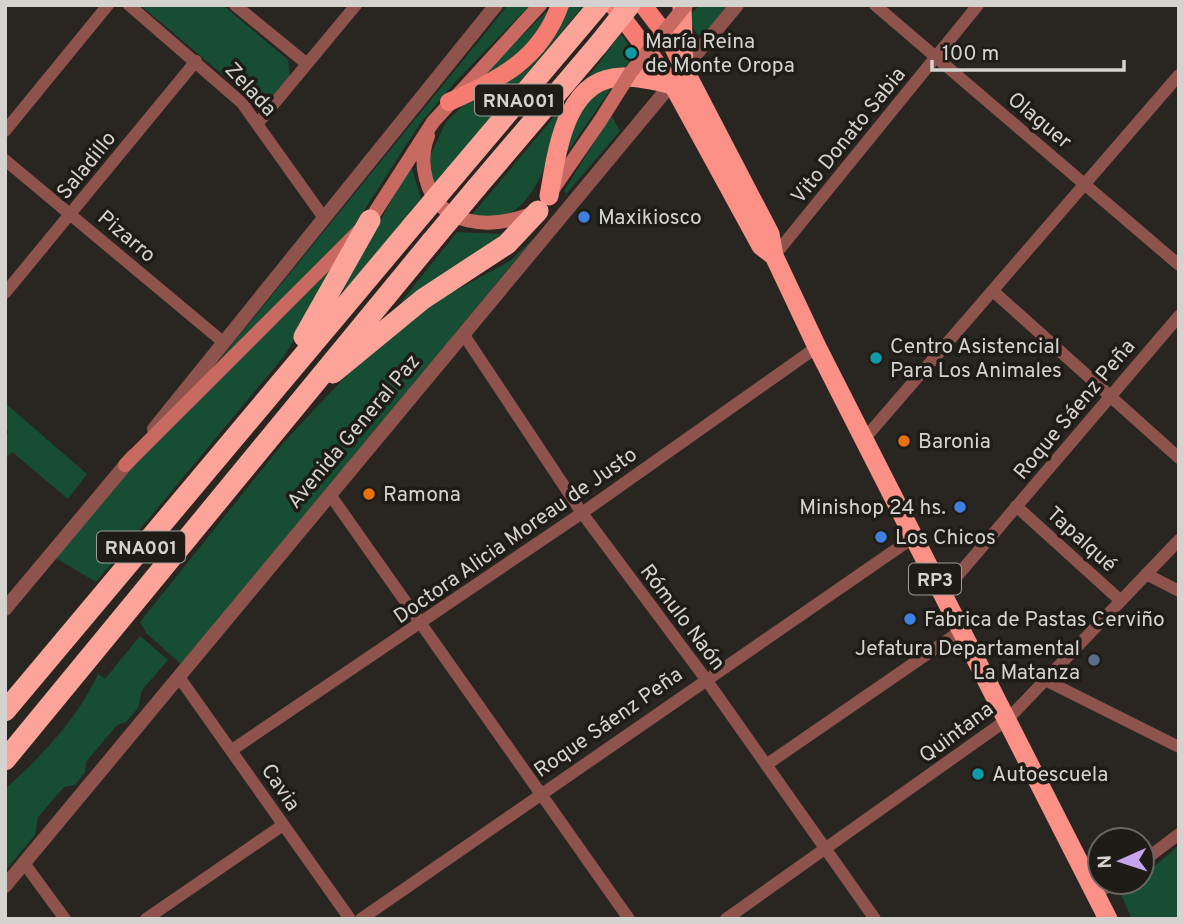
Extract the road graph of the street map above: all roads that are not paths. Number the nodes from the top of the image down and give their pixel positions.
1 (108, 5) edge
2 (129, 5) edge
3 (356, 5) edge
4 (540, 5) edge
5 (560, 5) edge
6 (599, 5) edge
7 (613, 5) edge
8 (630, 5) edge
9 (643, 5) edge
10 (684, 5) edge
11 (737, 5) edge
12 (875, 5) edge
13 (978, 5) edge
14 (237, 6) edge
15 (493, 6) edge
16 (936, 58) junction
17 (196, 61) junction
18 (307, 64) junction
19 (1179, 75) edge
20 (679, 77) junction
21 (449, 102) junction
22 (433, 122) junction
23 (258, 123) junction
24 (5, 131) edge
25 (5, 160) edge
26 (1087, 184) junction
27 (543, 204) junction
28 (71, 214) junction
29 (324, 218) junction
30 (370, 220) junction
31 (774, 256) junction
32 (1179, 265) edge
33 (993, 291) junction
34 (5, 293) edge
35 (1179, 316) edge
36 (464, 335) junction
37 (223, 342) junction
38 (817, 347) junction
39 (277, 384) junction
40 (1110, 396) junction
41 (291, 408) junction
42 (865, 438) junction
43 (1179, 458) edge
44 (125, 465) junction
45 (331, 496) junction
46 (1016, 506) junction
47 (582, 513) junction
48 (914, 537) junction
49 (1179, 540) edge
50 (1146, 574) junction
51 (941, 590) junction
52 (1179, 591) edge
53 (1121, 601) junction
54 (5, 609) edge
55 (420, 624) junction
56 (962, 631) junction
57 (179, 677) junction
58 (705, 678) junction
59 (1045, 680) junction
60 (5, 711) edge
61 (1008, 719) junction
62 (1179, 747) edge
63 (232, 750) junction
64 (5, 760) edge
65 (766, 765) junction
66 (540, 793) junction
67 (283, 825) junction
68 (1179, 834) edge
69 (826, 850) junction
70 (1156, 851) edge
71 (24, 863) junction
72 (1086, 874) edge
73 (5, 886) edge
74 (1097, 896) edge
75 (65, 919) edge
76 (146, 919) edge
77 (349, 919) edge
78 (361, 919) edge
79 (629, 919) edge
80 (726, 919) edge
81 (875, 919) edge
82 (1108, 919) edge

1 - 24 street
2 - 17 street, Zelada
3 - 18 street
4 - 21 main road
5 - 21 main road
6 - 39 highway, RNA001, bridge
7 - 20 main road
8 - 41 highway, RNA001, bridge
9 - 20 main road
10 - 20 highway
10 - 27 main road, bridge
11 - 20 street, Avenida General Paz
12 - 16 street, Olaguer
13 - 16 street, Vito Donato Sabia
14 - 18 street
15 - 29 street
16 - 26 street, Olaguer
16 - 31 street, Vito Donato Sabia
17 - 23 street, Zelada
17 - 28 street, Saladillo
18 - 23 street
19 - 26 street
20 - 27 highway
20 - 31 highway, RP3
20 - 36 street, Avenida General Paz
21 - 22 main road
22 - 27 main road
22 - 30 main road
23 - 29 street, Zelada
25 - 28 street, Pizarro
26 - 32 street, Olaguer
26 - 33 street
27 - 41 highway
28 - 34 street, Saladillo
28 - 37 street, Pizarro
29 - 37 street
30 - 39 highway
30 - 44 main road
31 - 38 highway, RP3
33 - 40 street
33 - 42 street
35 - 40 street, Roque Sáenz Peña
36 - 45 street, Avenida General Paz
36 - 47 street, Rómulo Naón
37 - 44 street
38 - 42 highway, RP3
38 - 47 street, Doctora Alicia Moreau de Justo
39 - 60 highway, RNA001
40 - 43 street
40 - 46 street, Roque Sáenz Peña
41 - 64 highway, RNA001
42 - 48 highway, RP3
44 - 54 street
45 - 55 street
45 - 57 street, Avenida General Paz
46 - 51 street, Roque Sáenz Peña
46 - 53 street, Tapalqué
47 - 55 street, Doctora Alicia Moreau de Justo
47 - 58 street, Rómulo Naón
48 - 51 highway, RP3
48 - 58 street, Roque Sáenz Peña
49 - 50 street, Quintana
50 - 52 street
50 - 53 street, Quintana
51 - 56 highway, RP3
53 - 59 street, Quintana
55 - 63 street, Doctora Alicia Moreau de Justo
55 - 66 street
56 - 61 highway, RP3
56 - 65 street
57 - 63 street, Cavia
57 - 71 street, Avenida General Paz
58 - 65 street, Rómulo Naón
58 - 66 street, Roque Sáenz Peña
59 - 61 street, Quintana
59 - 62 street
61 - 69 street, Quintana
61 - 72 highway, RP3
63 - 67 street, Cavia
65 - 69 street, Rómulo Naón
66 - 78 street, Roque Sáenz Peña
66 - 79 street
67 - 76 street
67 - 77 street, Cavia
68 - 70 street
69 - 80 street, Quintana
69 - 81 street, Rómulo Naón
71 - 73 street, Avenida General Paz
71 - 75 street
74 - 82 highway, RP3

